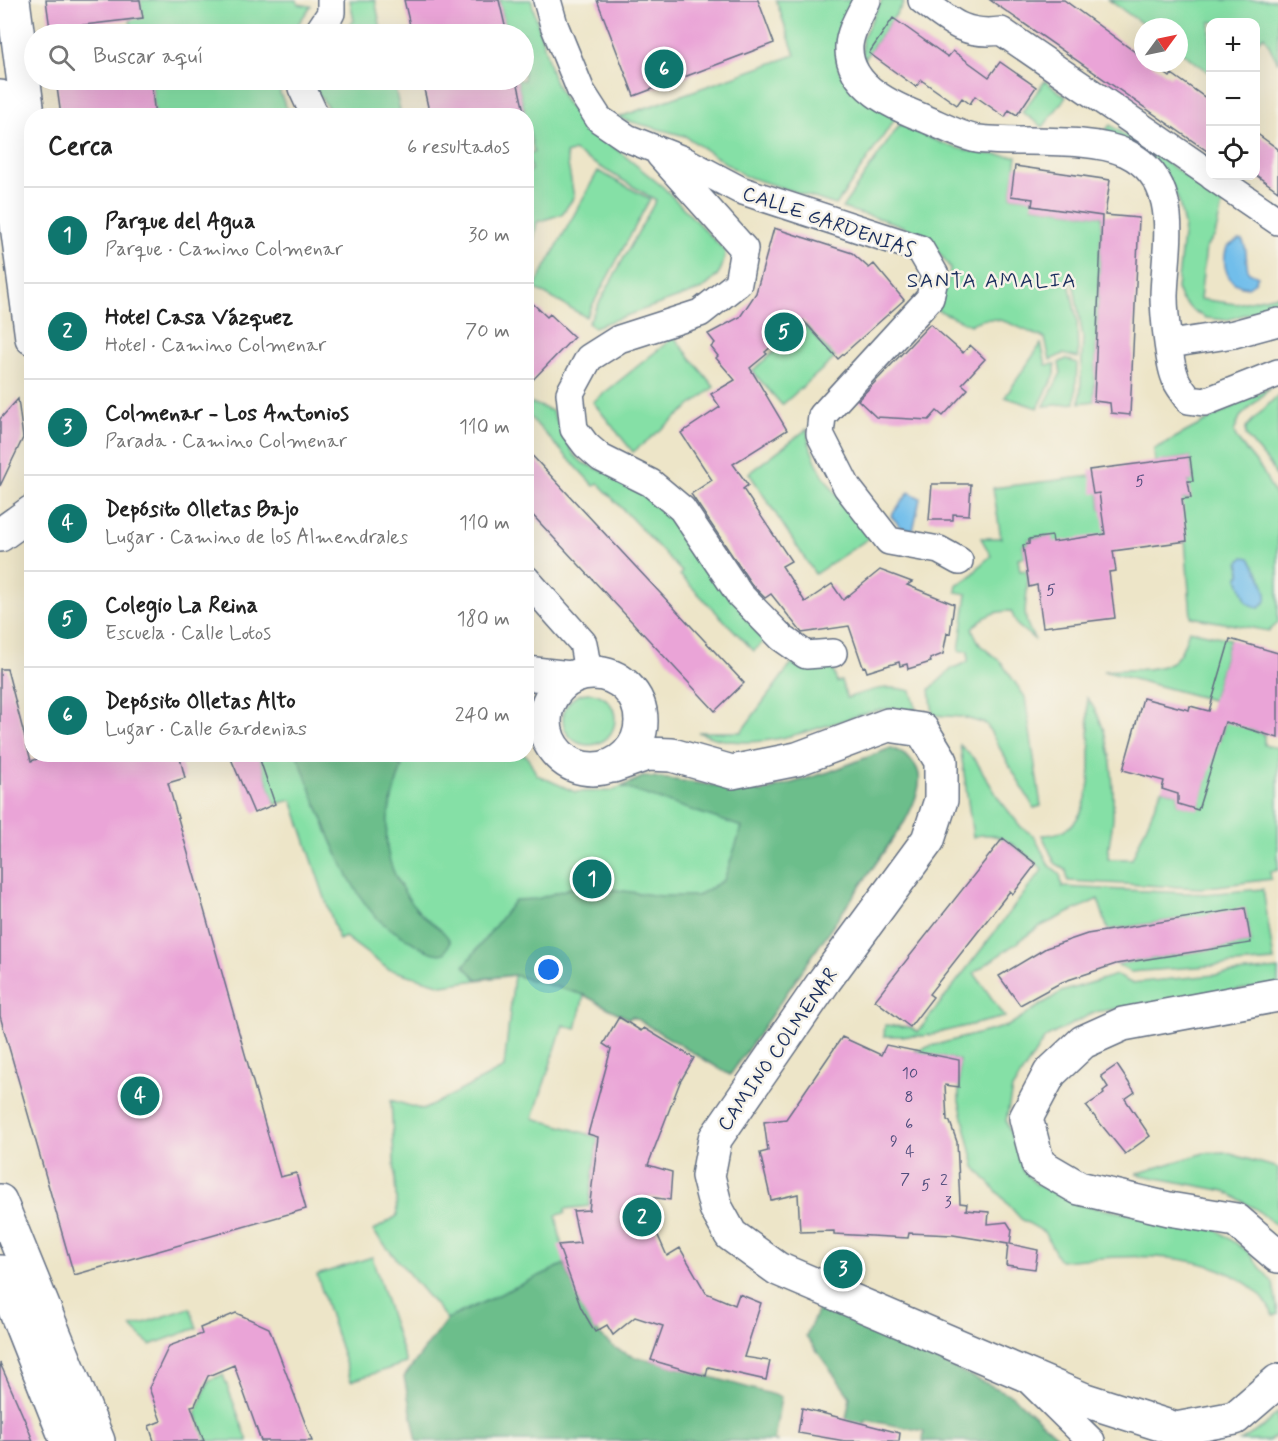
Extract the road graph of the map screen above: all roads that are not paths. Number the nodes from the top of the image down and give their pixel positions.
1 (14, 0) edge
2 (331, 0) edge
3 (547, 0) edge
4 (867, 0) edge
5 (922, 0) edge
6 (323, 24) edge
7 (24, 80) edge
8 (25, 90) edge
9 (303, 90) edge
10 (0, 97) edge
11 (28, 108) edge
12 (311, 108) edge
13 (657, 152) junction
14 (1206, 172) edge
15 (1218, 180) edge
16 (1278, 221) edge
17 (24, 278) edge
18 (1278, 322) edge
19 (1170, 344) junction
20 (1278, 373) edge
21 (24, 518) edge
22 (0, 535) edge
23 (959, 561) dead end
24 (534, 588) edge
25 (833, 653) dead end
26 (534, 672) edge
27 (579, 675) junction
28 (638, 702) junction
29 (534, 718) edge
30 (546, 734) junction
31 (672, 755) junction
32 (613, 766) junction
33 (1278, 995) edge
34 (0, 1202) edge
35 (1278, 1256) edge
36 (0, 1272) edge
37 (1024, 1375) junction
38 (1278, 1381) edge
39 (1176, 1435) edge
40 (67, 1441) edge
41 (98, 1441) edge
42 (1091, 1441) edge

1 - 7 main road
2 - 6 street
3 - 13 street, CALLE GARDENIAS
4 - 19 street
5 - 14 street
8 - 11 main road
9 - 12 street
10 - 17 main road
13 - 23 street, CALLE GARDENIAS
13 - 25 street
15 - 16 street
18 - 19 street
19 - 20 street
21 - 22 main road
24 - 27 street
26 - 27 main road
27 - 28 main road
27 - 30 main road
28 - 31 main road
28 - 32 main road
29 - 30 main road
30 - 32 main road
31 - 32 main road, CAMINO COLMENAR
31 - 37 main road, CAMINO COLMENAR
33 - 35 main road
34 - 41 main road
36 - 40 main road
37 - 39 main road, CAMINO COLMENAR
37 - 42 street
38 - 39 main road, CAMINO COLMENAR

